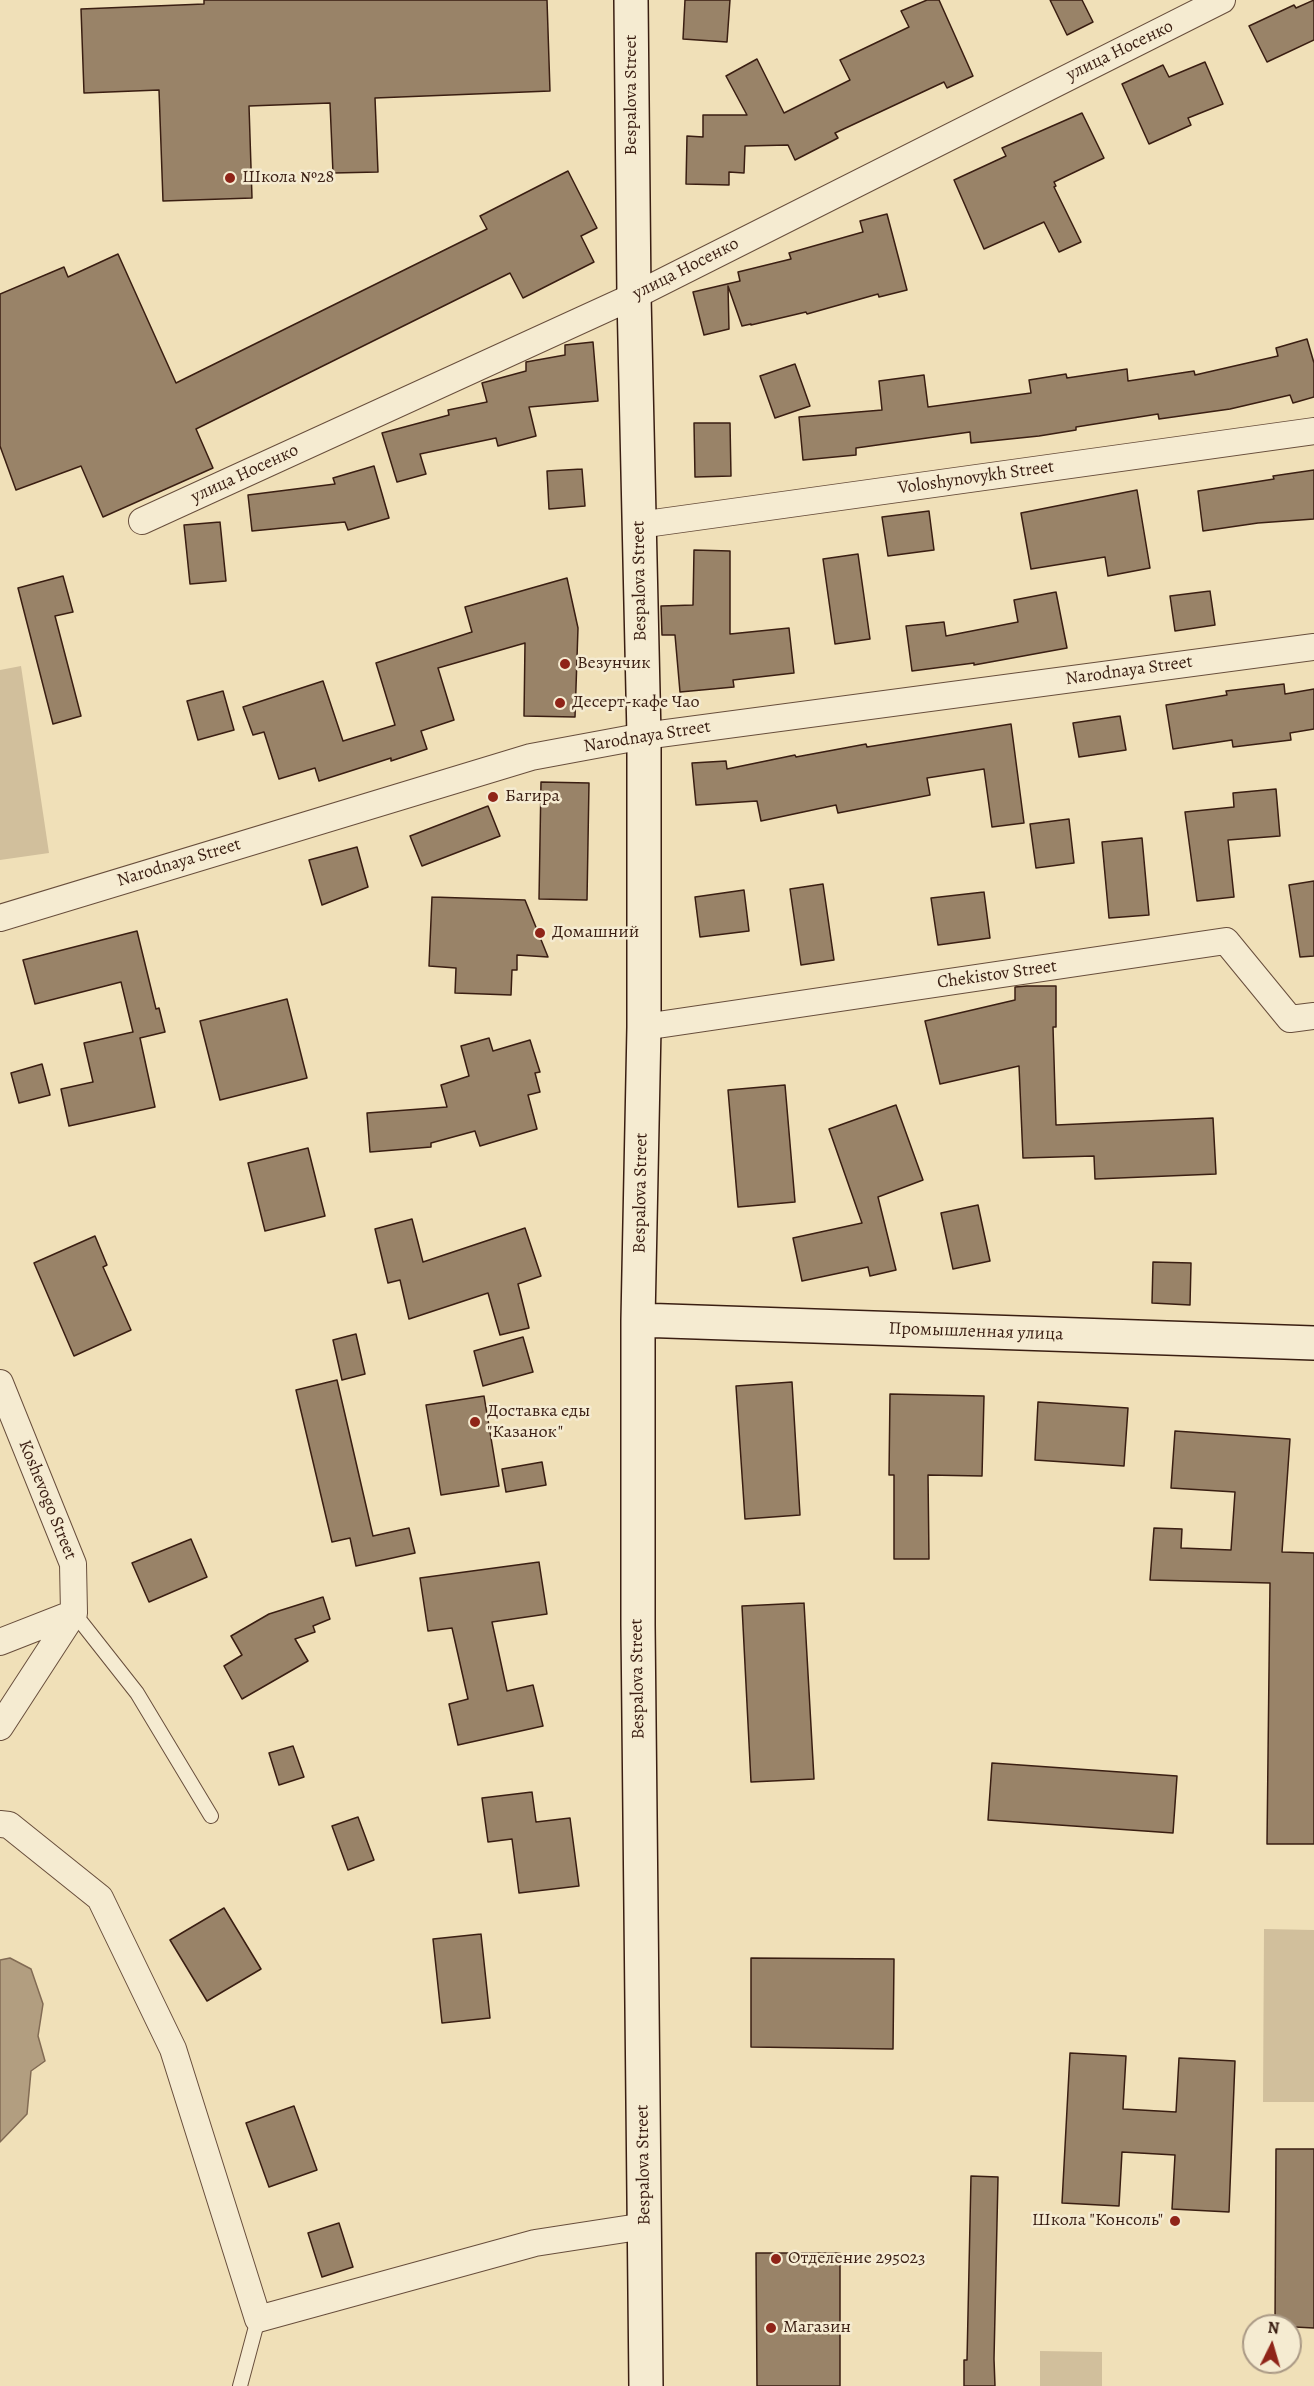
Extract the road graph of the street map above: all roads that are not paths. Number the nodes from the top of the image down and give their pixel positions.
1 (632, 0) edge
2 (1222, 0) edge
3 (634, 296) junction
4 (1314, 431) edge
5 (142, 521) dead end
6 (639, 525) junction
7 (1314, 647) edge
8 (644, 736) junction
9 (0, 918) edge
10 (1314, 1016) edge
11 (644, 1027) junction
12 (638, 1320) junction
13 (1314, 1343) edge
14 (0, 1383) edge
15 (74, 1613) junction
16 (0, 1642) edge
17 (0, 1727) edge
18 (212, 1816) dead end
19 (0, 1824) edge
20 (645, 2226) junction
21 (258, 2319) junction
22 (240, 2386) edge
23 (646, 2386) edge

1 - 3 main road, Bespalova Street
2 - 3 street, улица Носенко
3 - 5 street, улица Носенко
3 - 6 main road, Bespalova Street
4 - 6 street, Voloshynovykh Street
6 - 8 main road, Bespalova Street
7 - 8 street, Narodnaya Street
8 - 9 street, Narodnaya Street
8 - 11 main road, Bespalova Street
10 - 11 street, Chekistov Street
11 - 12 main road, Bespalova Street
12 - 13 main road, Промышленная улица
12 - 20 main road, Bespalova Street
14 - 15 street, Koshevogo Street
15 - 16 street
15 - 17 street
15 - 18 lane
19 - 21 street
20 - 21 street
20 - 23 main road, Bespalova Street
21 - 22 lane

